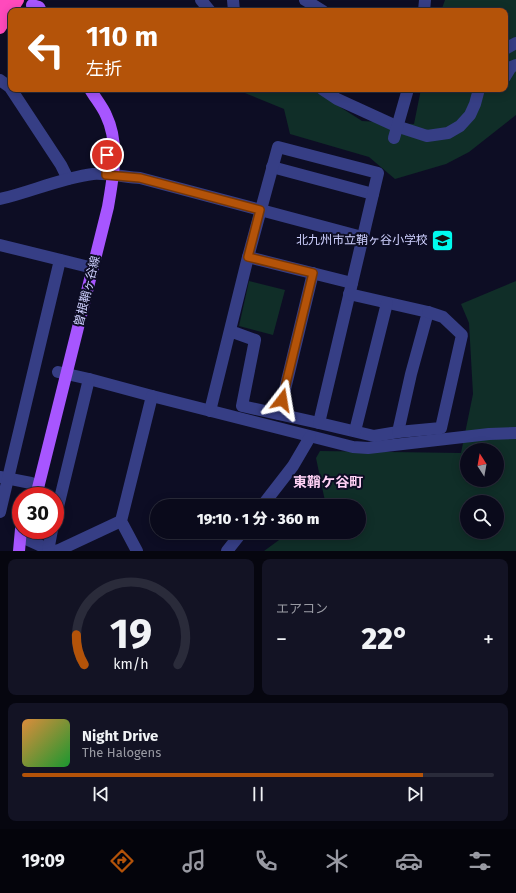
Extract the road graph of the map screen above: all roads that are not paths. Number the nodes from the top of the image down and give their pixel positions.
1 (201, 0) edge
2 (305, 0) edge
3 (13, 2) edge
4 (208, 8) edge
5 (318, 8) edge
6 (0, 12) edge
7 (8, 12) edge
8 (0, 28) edge
9 (516, 65) edge
10 (508, 72) edge
11 (0, 80) edge
12 (8, 87) edge
13 (13, 92) edge
14 (85, 92) edge
15 (92, 92) edge
16 (326, 92) edge
17 (407, 92) edge
18 (481, 92) edge
19 (395, 132) junction
20 (272, 167) junction
21 (110, 175) junction
22 (68, 179) junction
23 (373, 194) junction
24 (0, 199) edge
25 (260, 210) junction
26 (362, 237) junction
27 (0, 245) edge
28 (248, 257) junction
29 (60, 260) junction
30 (89, 267) junction
31 (313, 273) junction
32 (350, 288) junction
33 (387, 303) junction
34 (428, 312) junction
35 (230, 331) junction
36 (62, 373) junction
37 (88, 379) junction
38 (152, 396) junction
39 (210, 411) junction
40 (279, 414) junction
41 (319, 423) junction
42 (355, 431) junction
43 (398, 432) junction
44 (516, 433) edge
45 (310, 436) junction
46 (4, 478) edge
47 (31, 483) junction
48 (30, 487) edge
49 (38, 487) edge
50 (63, 487) edge
51 (267, 499) edge
52 (0, 512) edge
53 (121, 521) junction
54 (24, 539) edge
55 (29, 539) edge
56 (50, 539) edge
57 (236, 539) edge
58 (48, 550) edge
59 (19, 551) edge
60 (137, 551) edge
61 (227, 551) edge

1 - 4 street
2 - 5 street
3 - 6 highway
7 - 8 highway
9 - 10 street
11 - 12 street
13 - 22 street
14 - 21 main road, 曽根鞘ヶ谷線
15 - 21 main road, 曽根鞘ヶ谷線
16 - 19 street
17 - 19 street
18 - 19 street
20 - 23 street
20 - 23 street
20 - 25 street
21 - 22 street
21 - 25 street
21 - 30 main road, 曽根鞘ヶ谷線
22 - 24 street
23 - 26 street
25 - 26 street
25 - 28 street
26 - 32 street
27 - 29 street
28 - 31 street
28 - 35 street
29 - 30 street
29 - 46 street
30 - 36 main road, 曽根鞘ヶ谷線
31 - 32 street
31 - 40 street
32 - 33 street
32 - 41 street
33 - 34 street
33 - 42 street
34 - 43 street
34 - 43 street
35 - 39 street
35 - 40 street
36 - 37 street
36 - 47 main road, 曽根鞘ヶ谷線
36 - 49 main road, 曽根鞘ヶ谷線
37 - 38 street
37 - 50 street
38 - 39 street
38 - 53 street
39 - 45 street
40 - 41 street
41 - 42 street
42 - 43 street
44 - 45 street
45 - 51 street
46 - 47 street
46 - 52 street
47 - 48 main road, 曽根鞘ヶ谷線
53 - 58 street
53 - 60 street
54 - 59 main road
55 - 58 street
56 - 58 street
57 - 61 street

